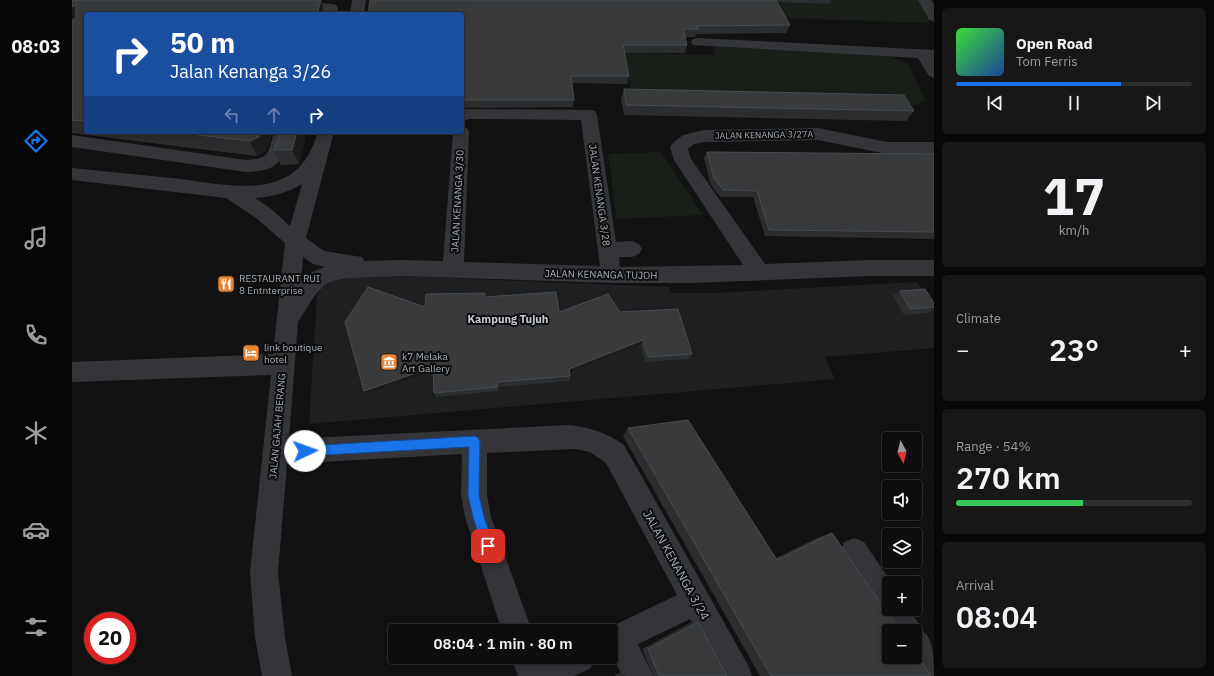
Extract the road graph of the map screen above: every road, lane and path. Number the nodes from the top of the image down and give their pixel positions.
1 (247, 0) edge
2 (359, 0) edge
3 (926, 2) edge
4 (330, 12) edge
5 (357, 12) edge
6 (934, 17) edge
7 (698, 42) dead end
8 (929, 53) edge
9 (934, 73) edge
10 (464, 114) edge
11 (281, 134) edge
12 (461, 134) edge
13 (324, 140) edge
14 (74, 145) edge
15 (934, 148) edge
16 (72, 174) edge
17 (228, 191) junction
18 (295, 240) junction
19 (632, 249) dead end
20 (607, 250) junction
21 (402, 268) junction
22 (934, 268) edge
23 (453, 270) junction
24 (759, 272) junction
25 (611, 275) junction
26 (289, 318) junction
27 (283, 364) junction
28 (72, 372) edge
29 (475, 441) junction
30 (275, 452) junction
31 (854, 552) dead end
32 (882, 594) edge
33 (696, 601) junction
34 (515, 624) edge
35 (618, 639) edge
36 (618, 645) edge
37 (922, 652) edge
38 (529, 664) edge
39 (566, 664) edge
40 (934, 670) edge
41 (277, 676) edge
42 (533, 676) edge
43 (541, 676) edge
44 (638, 676) edge
45 (737, 676) edge

1 - 4 street
2 - 5 street
3 - 6 street
7 - 8 street
8 - 9 street
10 - 20 street, JALAN KENANGA 3/28
11 - 14 street
12 - 23 street, JALAN KENANGA 3/30
13 - 17 street
13 - 18 street, JALAN GAJAH BERANG
15 - 24 street, JALAN KENANGA 3/27A
16 - 17 street
17 - 18 street
18 - 21 street
18 - 26 street, JALAN GAJAH BERANG
19 - 20 street
20 - 25 street, JALAN KENANGA 3/28
21 - 23 street, JALAN KENANGA TUJOH
21 - 26 street, JALAN KENANGA TUJOH
22 - 24 street, JALAN KENANGA TUJOH
23 - 25 street, JALAN KENANGA TUJOH
24 - 25 street, JALAN KENANGA TUJOH
26 - 27 street, JALAN GAJAH BERANG
27 - 28 street
27 - 30 street, JALAN GAJAH BERANG
29 - 30 street
29 - 33 street, JALAN KENANGA 3/24
29 - 34 street
30 - 41 street, JALAN GAJAH BERANG
31 - 32 street
33 - 35 street
33 - 45 street, JALAN KENANGA 3/24
36 - 44 street
37 - 40 street
38 - 42 street
39 - 43 street

